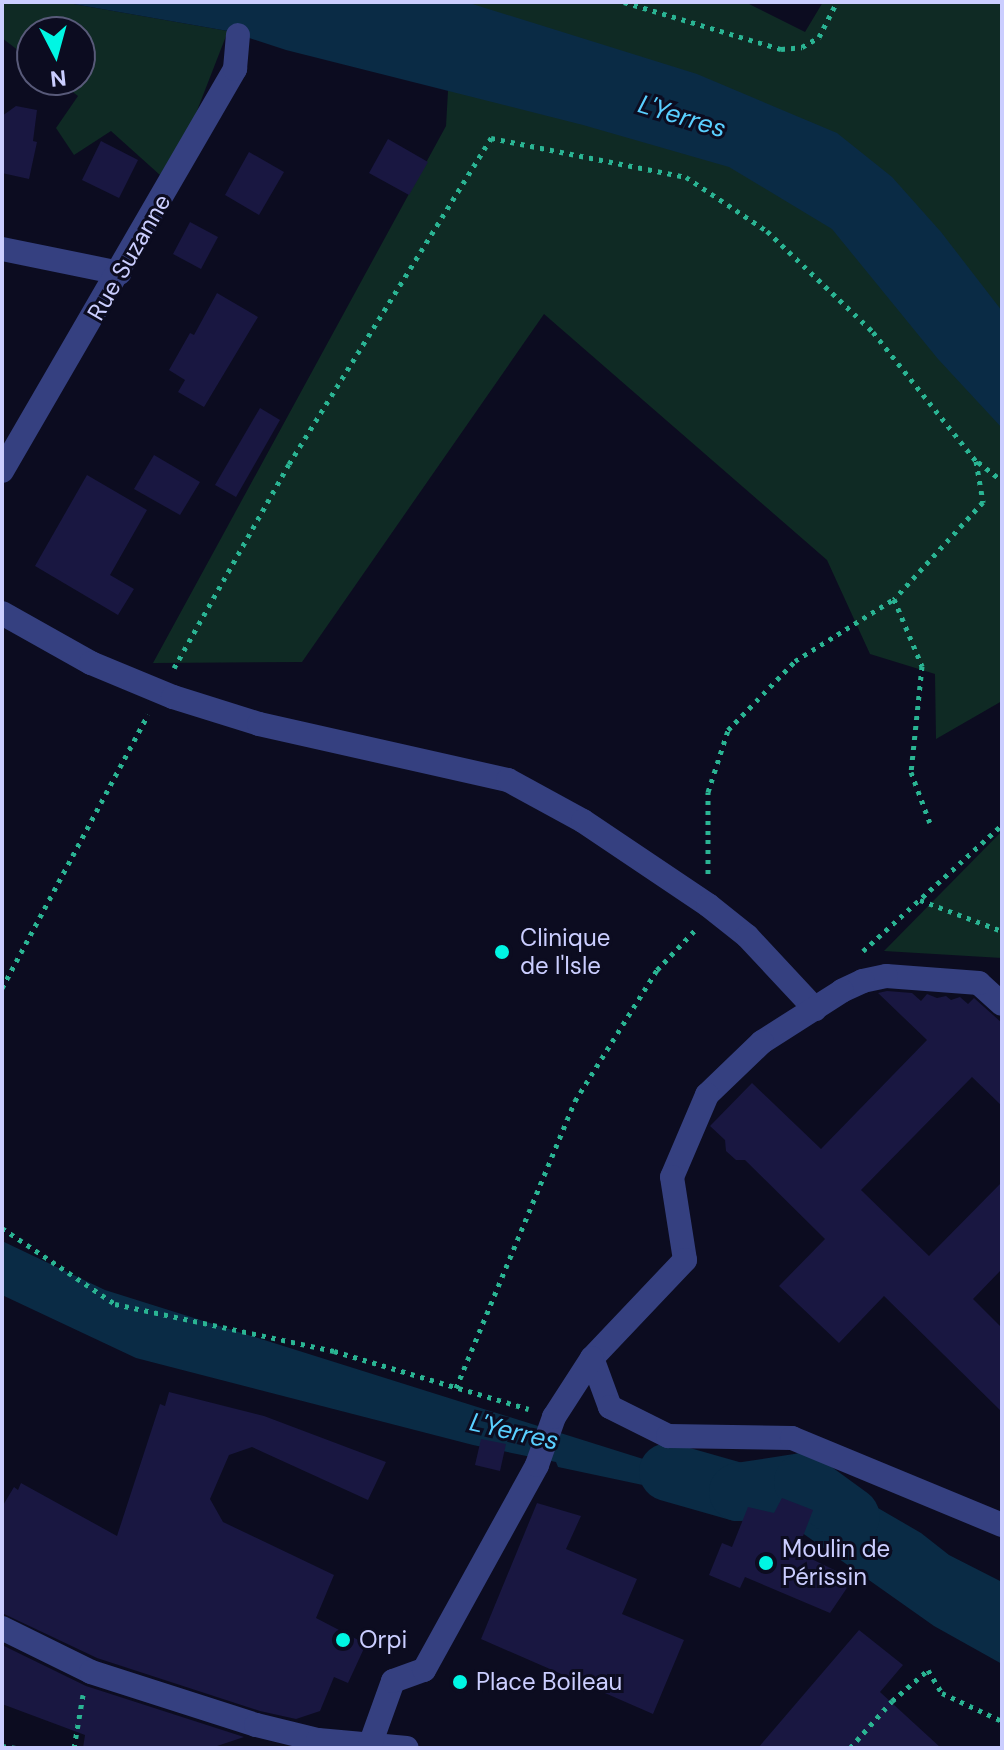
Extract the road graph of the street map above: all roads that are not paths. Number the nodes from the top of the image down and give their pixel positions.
1 (238, 35) dead end
2 (2, 249) edge
3 (120, 273) junction
4 (2, 471) edge
5 (2, 613) edge
6 (1002, 1004) edge
7 (815, 1009) junction
8 (592, 1358) junction
9 (1002, 1525) edge
10 (2, 1628) edge
11 (391, 1747) edge

1 - 3 street, Rue Suzanne
2 - 3 street
3 - 4 street, Rue Suzanne
5 - 7 street
6 - 7 street
7 - 8 street
8 - 9 street
8 - 11 street
10 - 11 street

